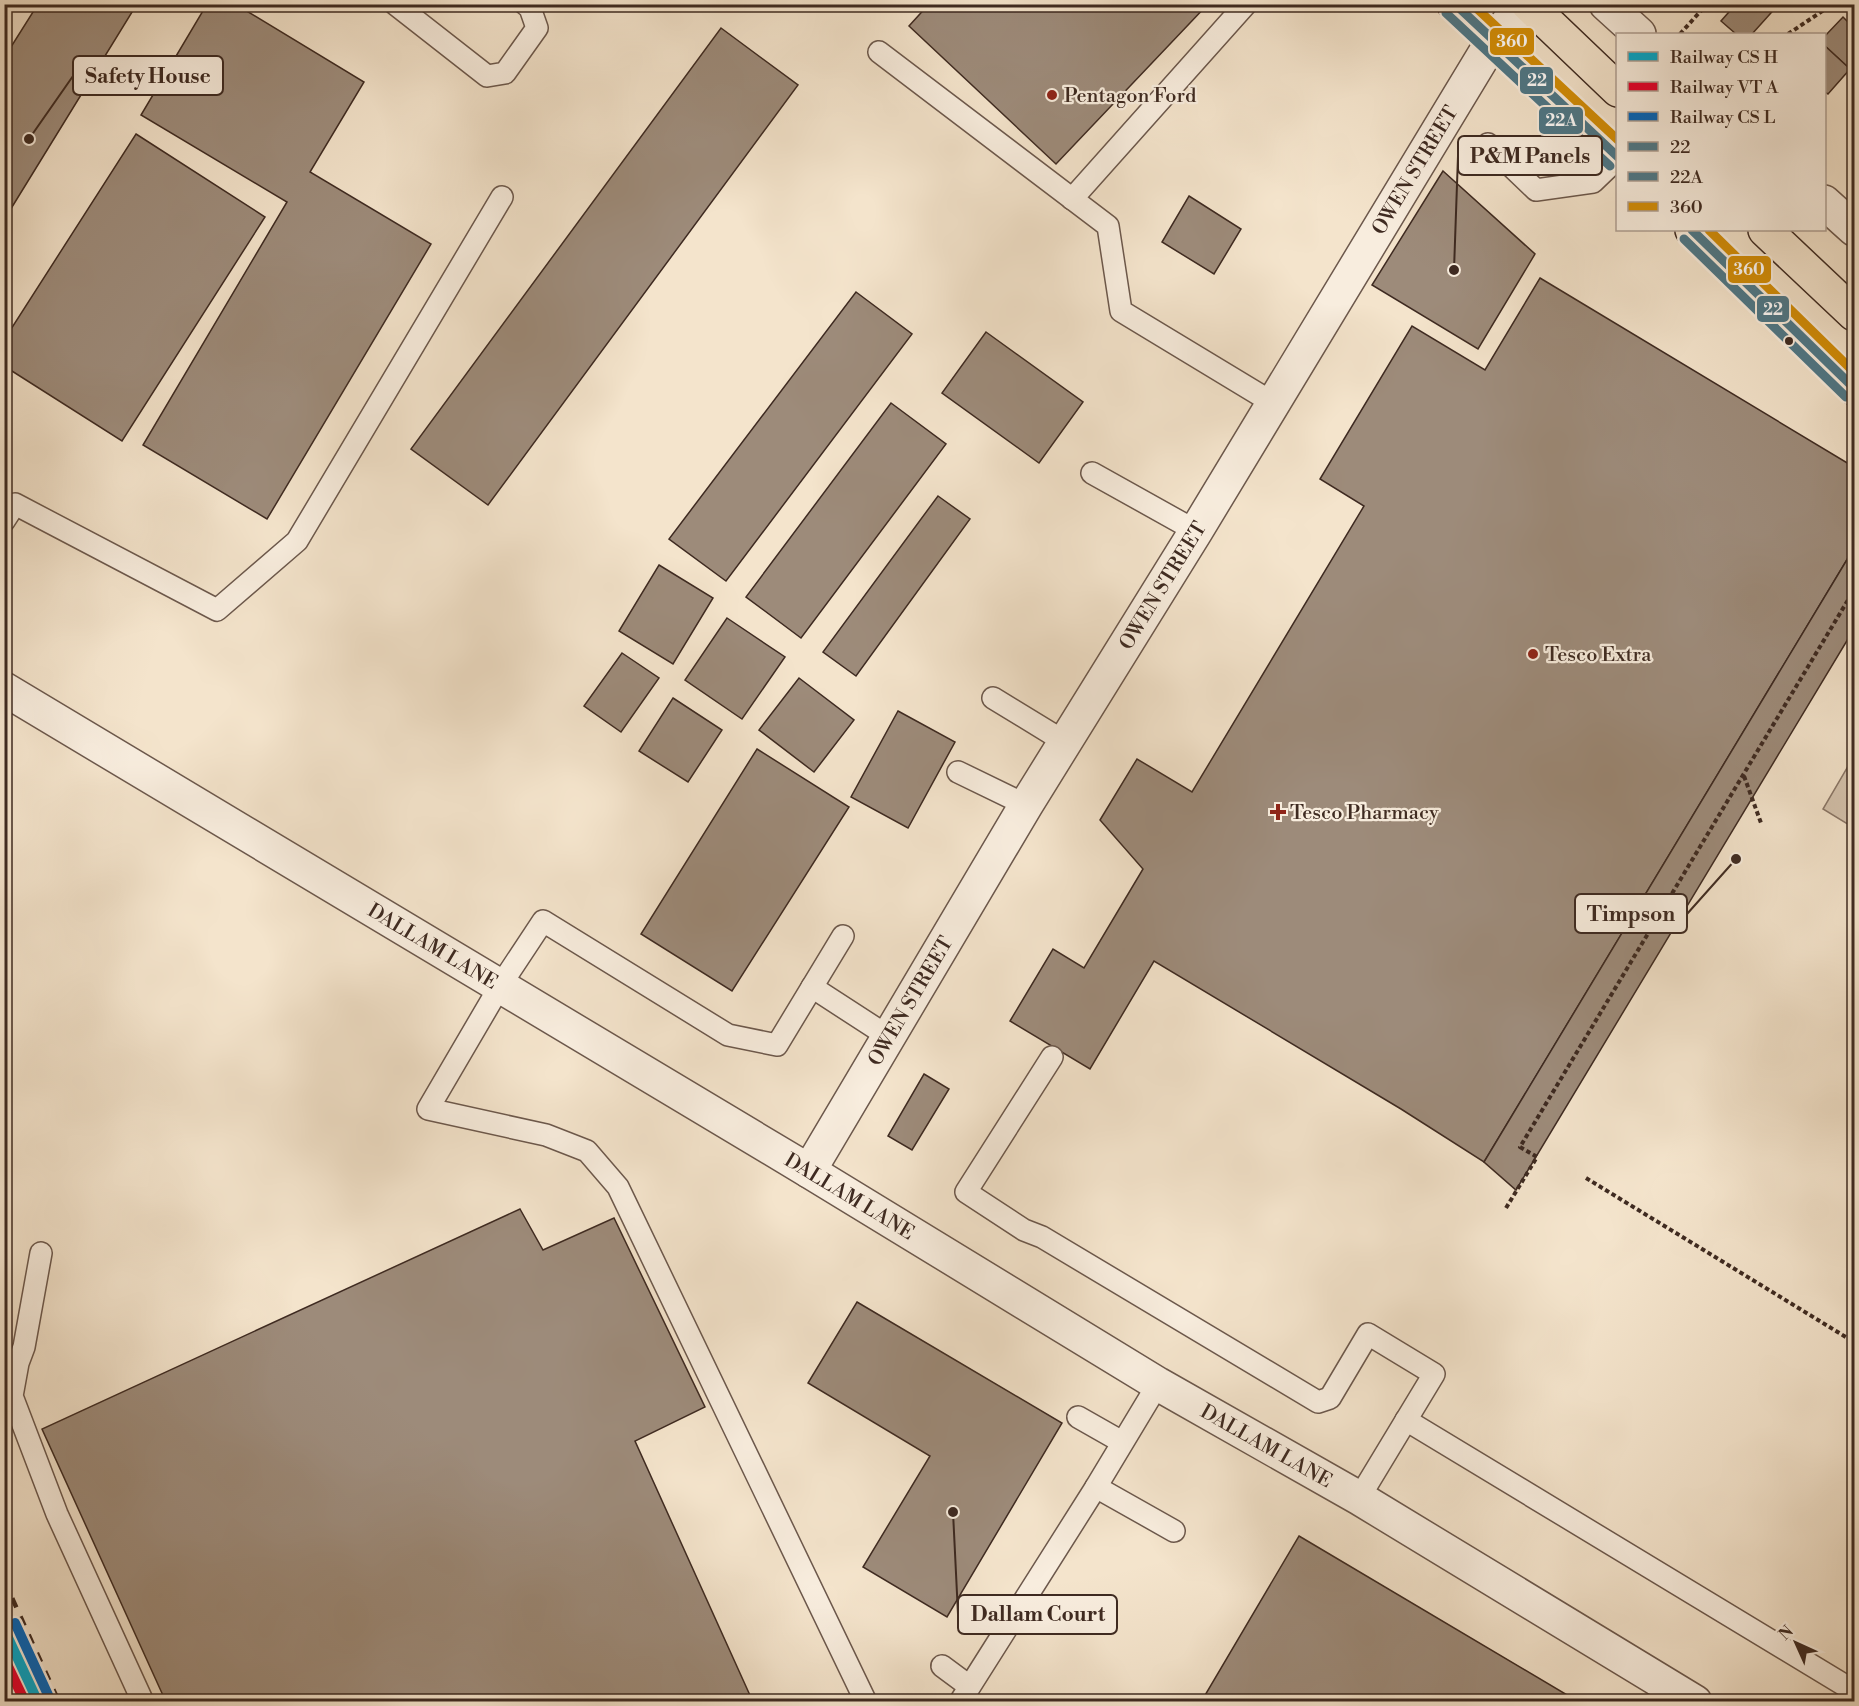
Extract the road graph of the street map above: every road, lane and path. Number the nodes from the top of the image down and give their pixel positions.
1 (395, 4) edge
2 (525, 4) edge
3 (1246, 4) edge
4 (1455, 4) edge
5 (1526, 4) edge
6 (1606, 4) edge
7 (1707, 4) edge
8 (1833, 4) edge
9 (1638, 33) edge
10 (1681, 33) edge
11 (1790, 33) edge
12 (1493, 40) junction
13 (879, 51) dead end
14 (1616, 89) edge
15 (1488, 144) dead end
16 (1616, 157) edge
17 (1616, 159) edge
18 (502, 197) dead end
19 (1072, 199) junction
20 (1826, 204) edge
21 (1854, 229) edge
22 (1693, 231) edge
23 (1766, 231) edge
24 (1854, 314) edge
25 (1854, 388) edge
26 (1273, 403) junction
27 (1092, 473) dead end
28 (4, 521) edge
29 (1196, 531) junction
30 (1854, 590) edge
31 (4, 689) edge
32 (993, 698) dead end
33 (1065, 742) junction
34 (958, 772) dead end
35 (1744, 775) junction
36 (1026, 805) junction
37 (1761, 823) dead end
38 (843, 936) dead end
39 (500, 986) junction
40 (812, 987) junction
41 (889, 1038) junction
42 (1052, 1057) dead end
43 (809, 1171) junction
44 (1586, 1178) dead end
45 (1506, 1208) dead end
46 (41, 1253) dead end
47 (1854, 1342) edge
48 (1158, 1384) junction
49 (1078, 1417) dead end
50 (1406, 1420) junction
51 (1122, 1442) junction
52 (1096, 1487) junction
53 (1359, 1498) junction
54 (1174, 1531) dead end
55 (942, 1666) dead end
56 (1854, 1691) edge
57 (965, 1694) edge
58 (1680, 1698) edge
59 (143, 1701) edge
60 (866, 1701) edge

1 - 2 lane
3 - 19 lane
4 - 12 highway
5 - 12 street, OWEN STREET
5 - 14 highway
6 - 9 street
7 - 10 path
8 - 11 path
12 - 16 highway
12 - 26 street, OWEN STREET
13 - 19 lane
15 - 17 lane
18 - 28 lane
19 - 26 lane
20 - 21 street
22 - 25 highway
23 - 24 highway
26 - 29 street, OWEN STREET
27 - 29 lane
29 - 33 street, OWEN STREET
30 - 35 path
31 - 39 street, DALLAM LANE
32 - 33 lane
33 - 36 street, OWEN STREET
34 - 36 lane
35 - 37 path
35 - 45 path
36 - 41 street, OWEN STREET
38 - 40 lane
39 - 40 lane
39 - 43 street, DALLAM LANE
39 - 60 lane
40 - 41 lane
41 - 43 street, OWEN STREET
42 - 50 lane
43 - 48 street, DALLAM LANE
44 - 47 path
46 - 59 lane
48 - 51 lane
48 - 53 street, DALLAM LANE
49 - 51 lane
50 - 53 lane
50 - 56 lane
51 - 52 lane
52 - 54 lane
52 - 57 lane
53 - 58 street, DALLAM LANE
55 - 57 lane

